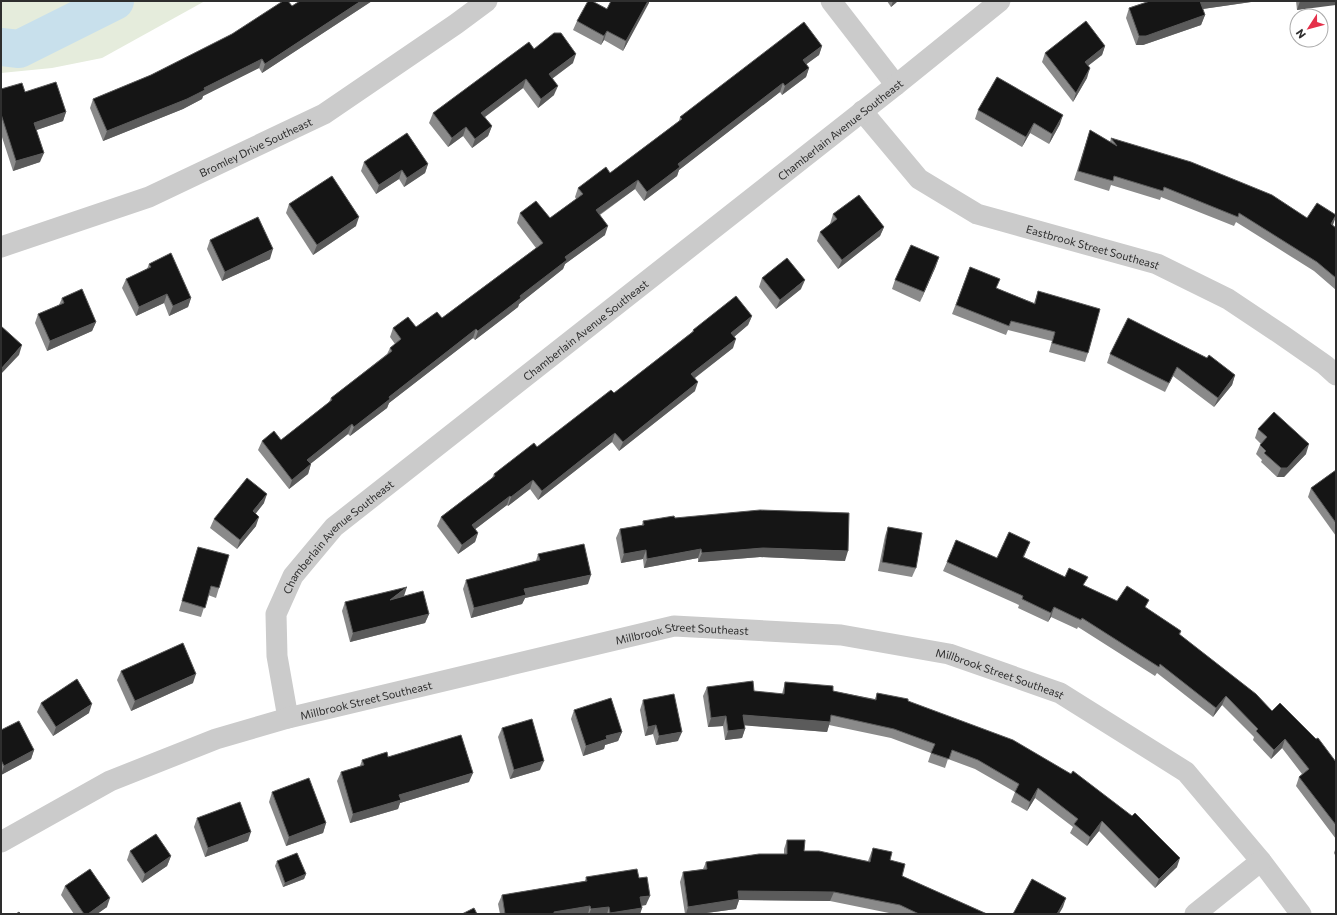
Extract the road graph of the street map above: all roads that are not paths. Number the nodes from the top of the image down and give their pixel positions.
1 (487, 1) edge
2 (831, 1) edge
3 (1000, 1) edge
4 (896, 85) junction
5 (862, 111) junction
6 (1, 247) edge
7 (1336, 375) edge
8 (288, 718) junction
9 (1, 842) edge
10 (1262, 861) junction
11 (1195, 914) edge
12 (1301, 914) edge

1 - 6 street, Bromley Drive Southeast
2 - 4 street
3 - 4 street, Chamberlain Avenue Southeast
4 - 5 street, Chamberlain Avenue Southeast
5 - 7 street, Eastbrook Street Southeast
5 - 8 street, Chamberlain Avenue Southeast
8 - 9 street, Millbrook Street Southeast
8 - 10 street, Millbrook Street Southeast
10 - 11 street
10 - 12 street, Millbrook Street Southeast

